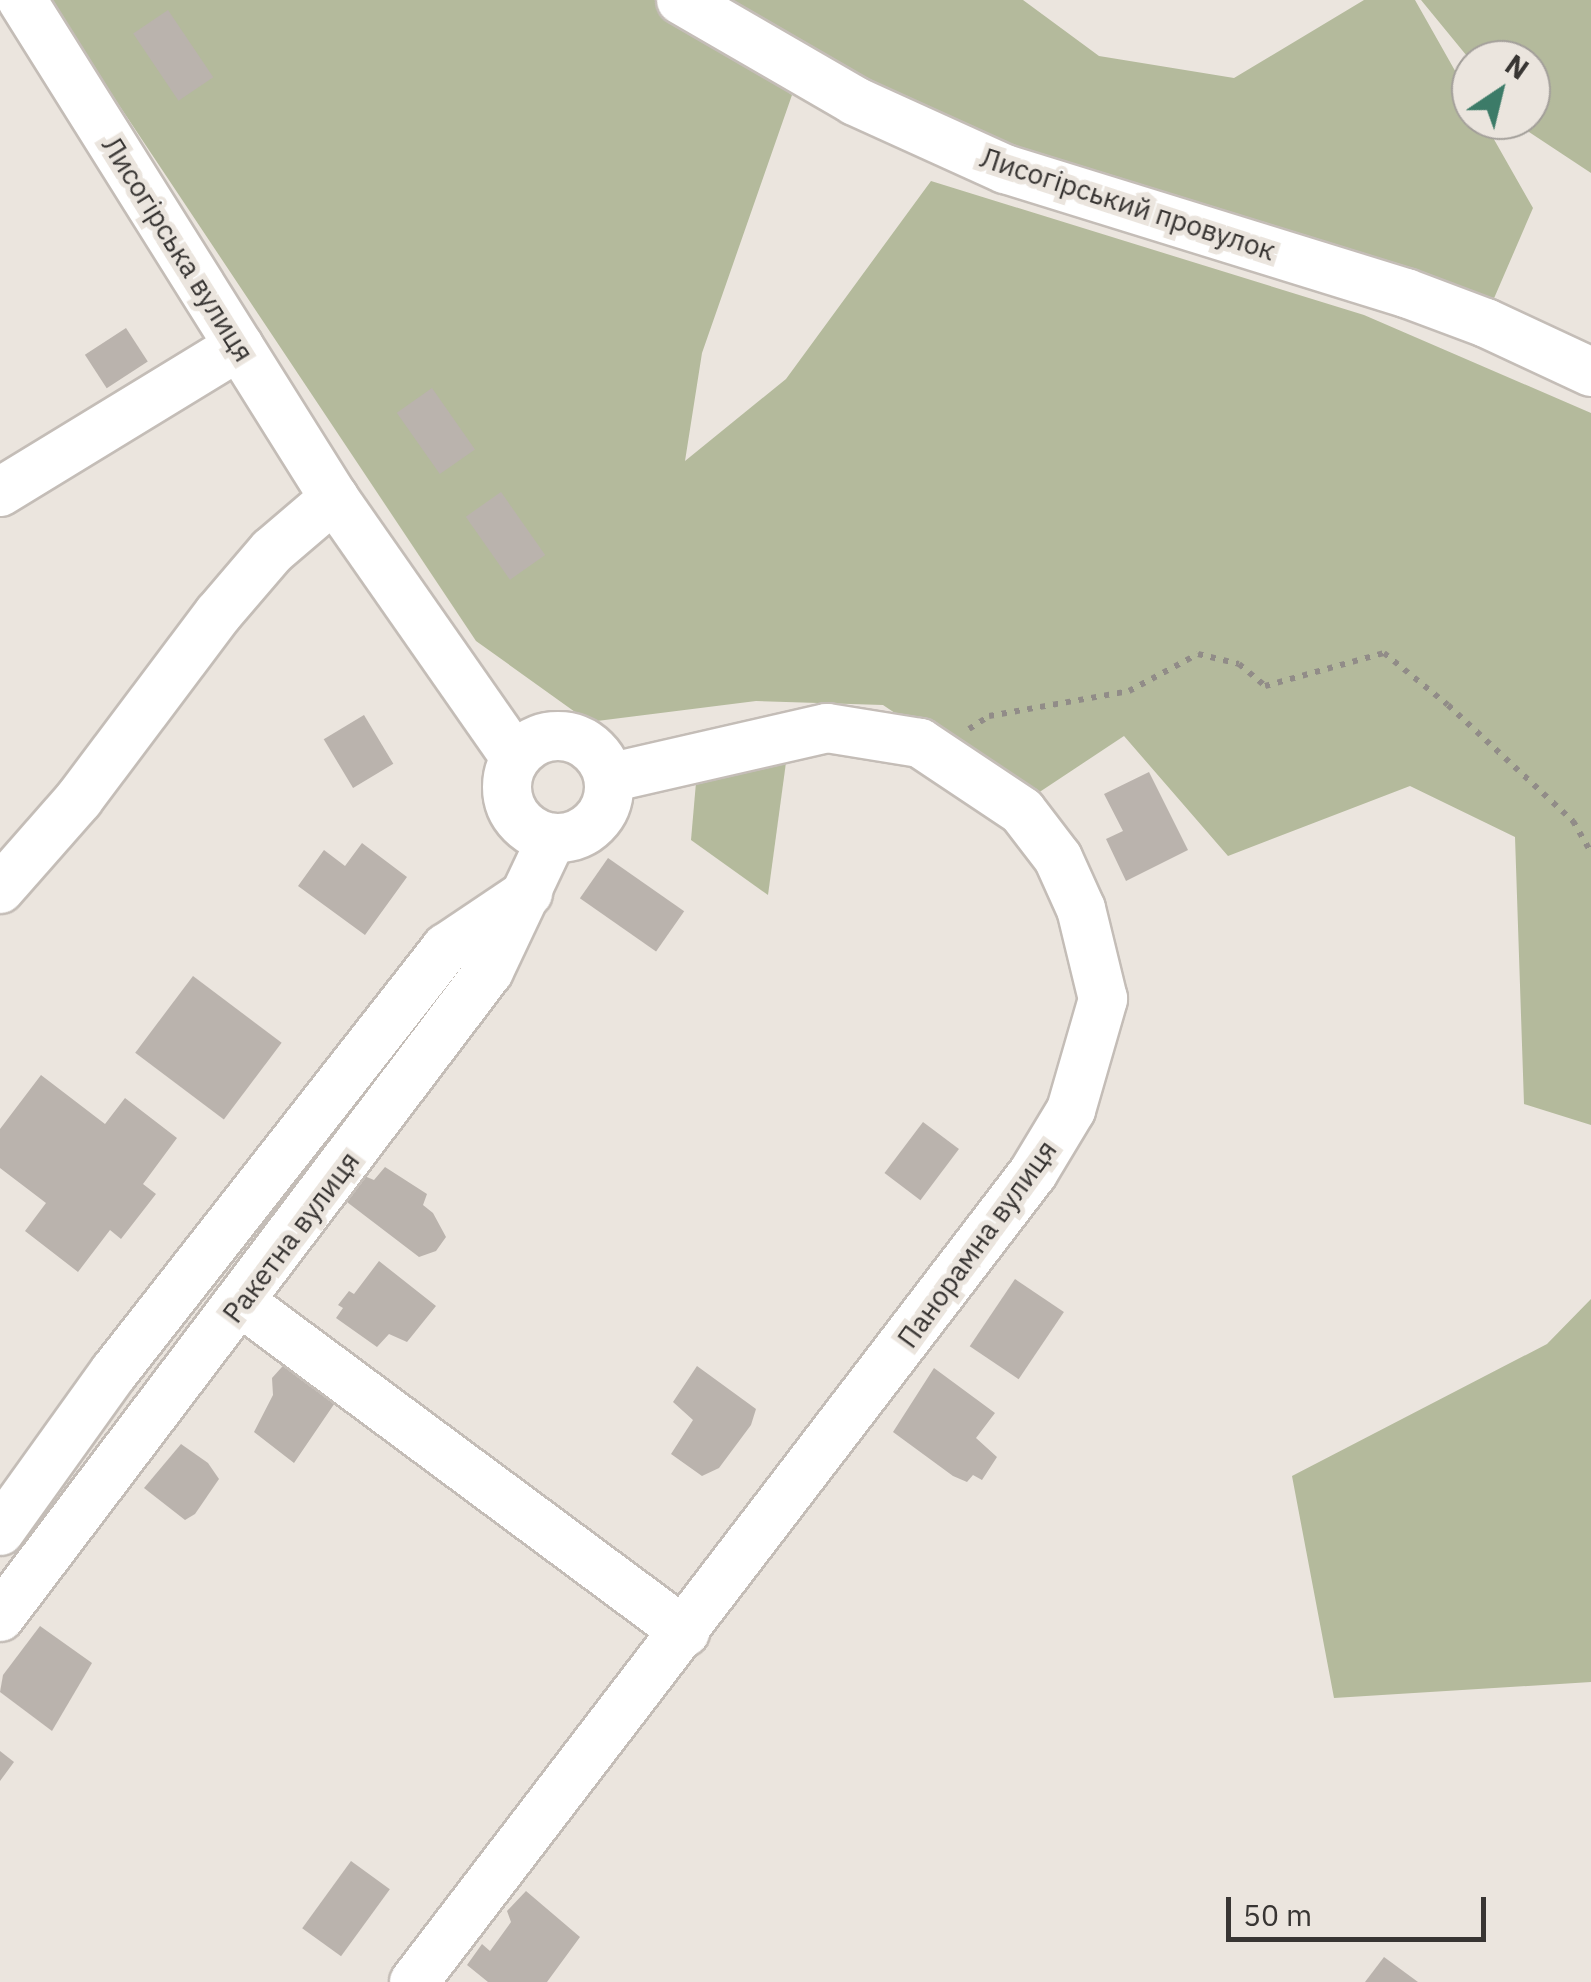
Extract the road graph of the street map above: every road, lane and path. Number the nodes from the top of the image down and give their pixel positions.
1 (22, 0) edge
2 (682, 0) edge
3 (238, 346) junction
4 (1591, 372) edge
5 (0, 492) edge
6 (334, 498) junction
7 (935, 752) junction
8 (516, 757) junction
9 (609, 778) junction
10 (552, 838) junction
11 (1591, 852) edge
12 (0, 889) edge
13 (528, 893) junction
14 (242, 1303) junction
15 (0, 1531) edge
16 (0, 1617) edge
17 (685, 1632) junction
18 (414, 1982) edge

1 - 3 street, Лисогірська вулиця
2 - 4 street, Лисогірський провулок
3 - 5 street
3 - 6 street, Лисогірська вулиця
6 - 8 street, Лисогірська вулиця
6 - 12 street
7 - 9 street, Панорамна вулиця
7 - 11 path
7 - 17 street, Панорамна вулиця
8 - 9 street
8 - 10 street
9 - 10 street
10 - 13 street, Ракетна вулиця
13 - 14 street, Ракетна вулиця
13 - 15 street
14 - 16 street, Ракетна вулиця
14 - 17 street
17 - 18 street, Панорамна вулиця

